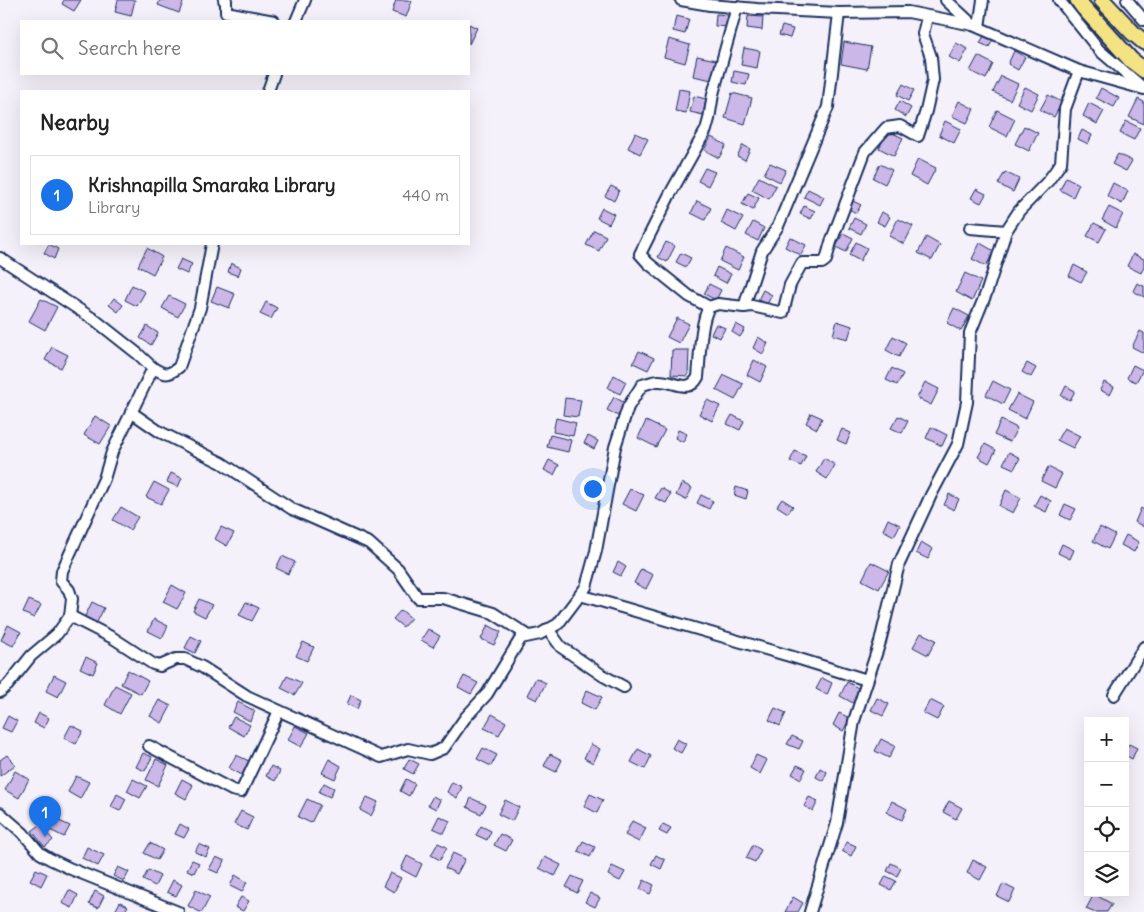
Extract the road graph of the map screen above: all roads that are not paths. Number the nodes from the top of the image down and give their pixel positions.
1 (224, 0) edge
2 (305, 0) edge
3 (681, 0) edge
4 (946, 0) edge
5 (983, 0) edge
6 (1059, 0) edge
7 (1078, 0) edge
8 (1102, 0) edge
9 (1127, 0) edge
10 (737, 7) junction
11 (839, 13) junction
12 (927, 17) junction
13 (269, 20) edge
14 (296, 20) edge
15 (1144, 20) edge
16 (976, 26) junction
17 (1144, 42) edge
18 (1144, 70) edge
19 (1079, 71) junction
20 (274, 75) edge
21 (1144, 88) edge
22 (268, 90) edge
23 (970, 228) dead end
24 (1006, 231) junction
25 (212, 245) edge
26 (0, 258) edge
27 (709, 307) junction
28 (744, 307) junction
29 (153, 368) junction
30 (131, 412) junction
31 (580, 595) junction
32 (70, 616) junction
33 (548, 629) junction
34 (529, 636) junction
35 (1144, 647) edge
36 (867, 680) junction
37 (624, 686) dead end
38 (0, 692) edge
39 (1114, 695) dead end
40 (279, 710) junction
41 (148, 746) dead end
42 (0, 813) edge
43 (178, 912) edge
44 (810, 912) edge

1 - 13 street
2 - 14 street
3 - 10 street
4 - 16 street
5 - 16 street
6 - 21 street
7 - 18 highway
8 - 17 highway
9 - 15 street
10 - 11 street
10 - 27 street
11 - 12 street
11 - 28 street
12 - 16 street
12 - 28 street
16 - 19 street
19 - 21 street
19 - 24 street
20 - 22 street
23 - 24 street
24 - 36 street
25 - 29 street
26 - 29 street
27 - 28 street
27 - 31 street
29 - 30 street
30 - 32 street
30 - 34 street
31 - 33 street
31 - 36 street
32 - 38 street
32 - 40 street
33 - 34 street
33 - 37 street
34 - 40 street
35 - 39 street
36 - 44 street
40 - 41 street
42 - 43 street

